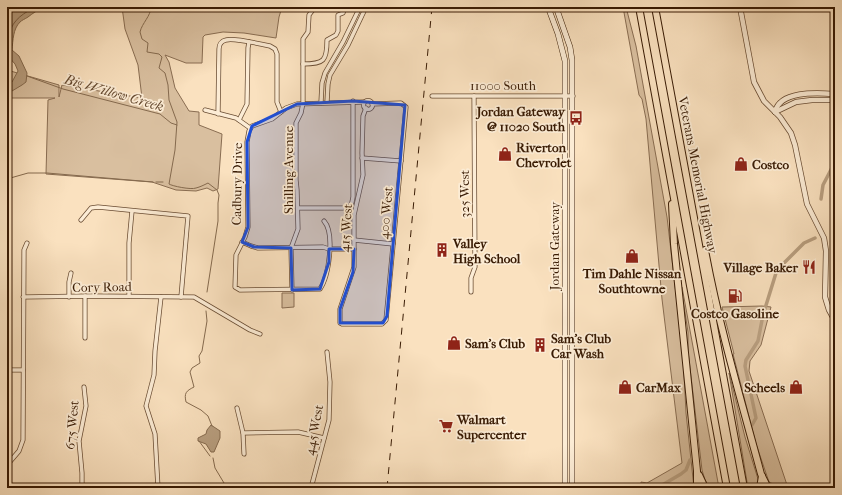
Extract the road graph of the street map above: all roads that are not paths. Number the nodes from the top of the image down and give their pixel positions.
1 (315, 7) edge
2 (346, 7) edge
3 (360, 7) edge
4 (366, 7) edge
5 (548, 7) edge
6 (556, 7) edge
7 (639, 7) edge
8 (655, 7) edge
9 (740, 7) edge
10 (249, 42) junction
11 (303, 64) junction
12 (835, 94) edge
13 (432, 96) dead end
14 (474, 96) junction
15 (566, 96) junction
16 (573, 96) junction
17 (835, 100) edge
18 (353, 101) junction
19 (321, 102) junction
20 (327, 102) junction
21 (364, 102) junction
22 (303, 103) junction
23 (372, 104) junction
24 (366, 108) junction
25 (205, 110) dead end
26 (281, 112) junction
27 (775, 112) junction
28 (218, 114) junction
29 (239, 120) junction
30 (250, 128) junction
31 (362, 158) junction
32 (401, 161) junction
33 (671, 180) junction
34 (298, 208) junction
35 (132, 211) junction
36 (695, 218) junction
37 (81, 220) dead end
38 (324, 221) dead end
39 (354, 240) junction
40 (242, 242) junction
41 (27, 243) dead end
42 (393, 244) junction
43 (291, 248) junction
44 (354, 249) junction
45 (330, 250) junction
46 (71, 273) dead end
47 (292, 290) junction
48 (471, 292) dead end
49 (85, 296) junction
50 (128, 296) junction
51 (69, 297) junction
52 (161, 297) junction
53 (181, 297) junction
54 (24, 298) junction
55 (565, 316) junction
56 (573, 316) junction
57 (835, 321) edge
58 (340, 323) joint
59 (260, 334) dead end
60 (85, 338) dead end
61 (327, 352) dead end
62 (7, 370) edge
63 (23, 370) junction
64 (84, 387) dead end
65 (237, 408) dead end
66 (243, 433) junction
67 (324, 438) junction
68 (244, 454) dead end
69 (7, 466) edge
70 (697, 471) junction
71 (762, 474) junction
72 (698, 487) edge
73 (82, 488) edge
74 (158, 488) edge
75 (311, 488) edge
76 (565, 488) edge
77 (572, 488) edge
78 (705, 488) edge
79 (727, 488) edge
80 (744, 488) edge
81 (760, 488) edge
82 (768, 488) edge

1 - 11 street, Shilling Avenue
2 - 11 street
3 - 19 street
4 - 20 street
5 - 15 main road, Jordan Gateway
6 - 16 main road, Jordan Gateway
7 - 33 highway, Veterans Memorial Highway
8 - 36 highway, Veterans Memorial Highway
9 - 27 street
10 - 26 street
10 - 28 street
10 - 29 street
11 - 22 street, Shilling Avenue
12 - 27 street
13 - 14 street, 11000 South
14 - 15 street, 11000 South
14 - 48 street, 325 West
15 - 16 street, 11000 South
15 - 55 main road, Jordan Gateway
16 - 56 main road, Jordan Gateway
17 - 27 street
18 - 20 street, Cadbury Drive
18 - 21 street, Cadbury Drive
18 - 34 street
19 - 20 street, Cadbury Drive
19 - 22 street, Cadbury Drive
21 - 23 street
21 - 24 street
22 - 26 street, Cadbury Drive
22 - 34 street, Shilling Avenue
23 - 24 street
23 - 32 street, 400 West
24 - 31 street, 415 West
25 - 28 street
26 - 30 street, Cadbury Drive
27 - 57 street
28 - 29 street
29 - 30 street
30 - 40 street, Cadbury Drive
31 - 32 street
31 - 39 street, 415 West
32 - 42 street, 400 West
33 - 70 highway
33 - 79 highway, Veterans Memorial Highway
34 - 43 street, Shilling Avenue
35 - 37 street
35 - 50 street
35 - 53 street
36 - 71 highway
36 - 80 highway, Veterans Memorial Highway
38 - 45 street
39 - 42 street
39 - 44 street, 415 West
40 - 43 street
40 - 47 street, Cadbury Drive
41 - 54 street
42 - 58 street, 400 West
43 - 45 street
43 - 47 street, Shilling Avenue
44 - 45 street
44 - 58 street, 415 West
45 - 47 street
46 - 51 street
49 - 50 street, Cory Road
49 - 51 street, Cory Road
49 - 60 street
50 - 52 street, Cory Road
51 - 54 street, Cory Road
52 - 53 street, Cory Road
52 - 74 street
53 - 59 street, Cory Road
54 - 63 street
55 - 56 main road
55 - 76 main road, Jordan Gateway
56 - 77 main road, Jordan Gateway
61 - 67 street, 445 West
62 - 63 street
63 - 69 street
64 - 73 street, 675 West
65 - 66 street
66 - 67 street
66 - 68 street
67 - 75 street, 445 West
70 - 72 highway
70 - 78 highway
71 - 81 highway
71 - 82 highway

